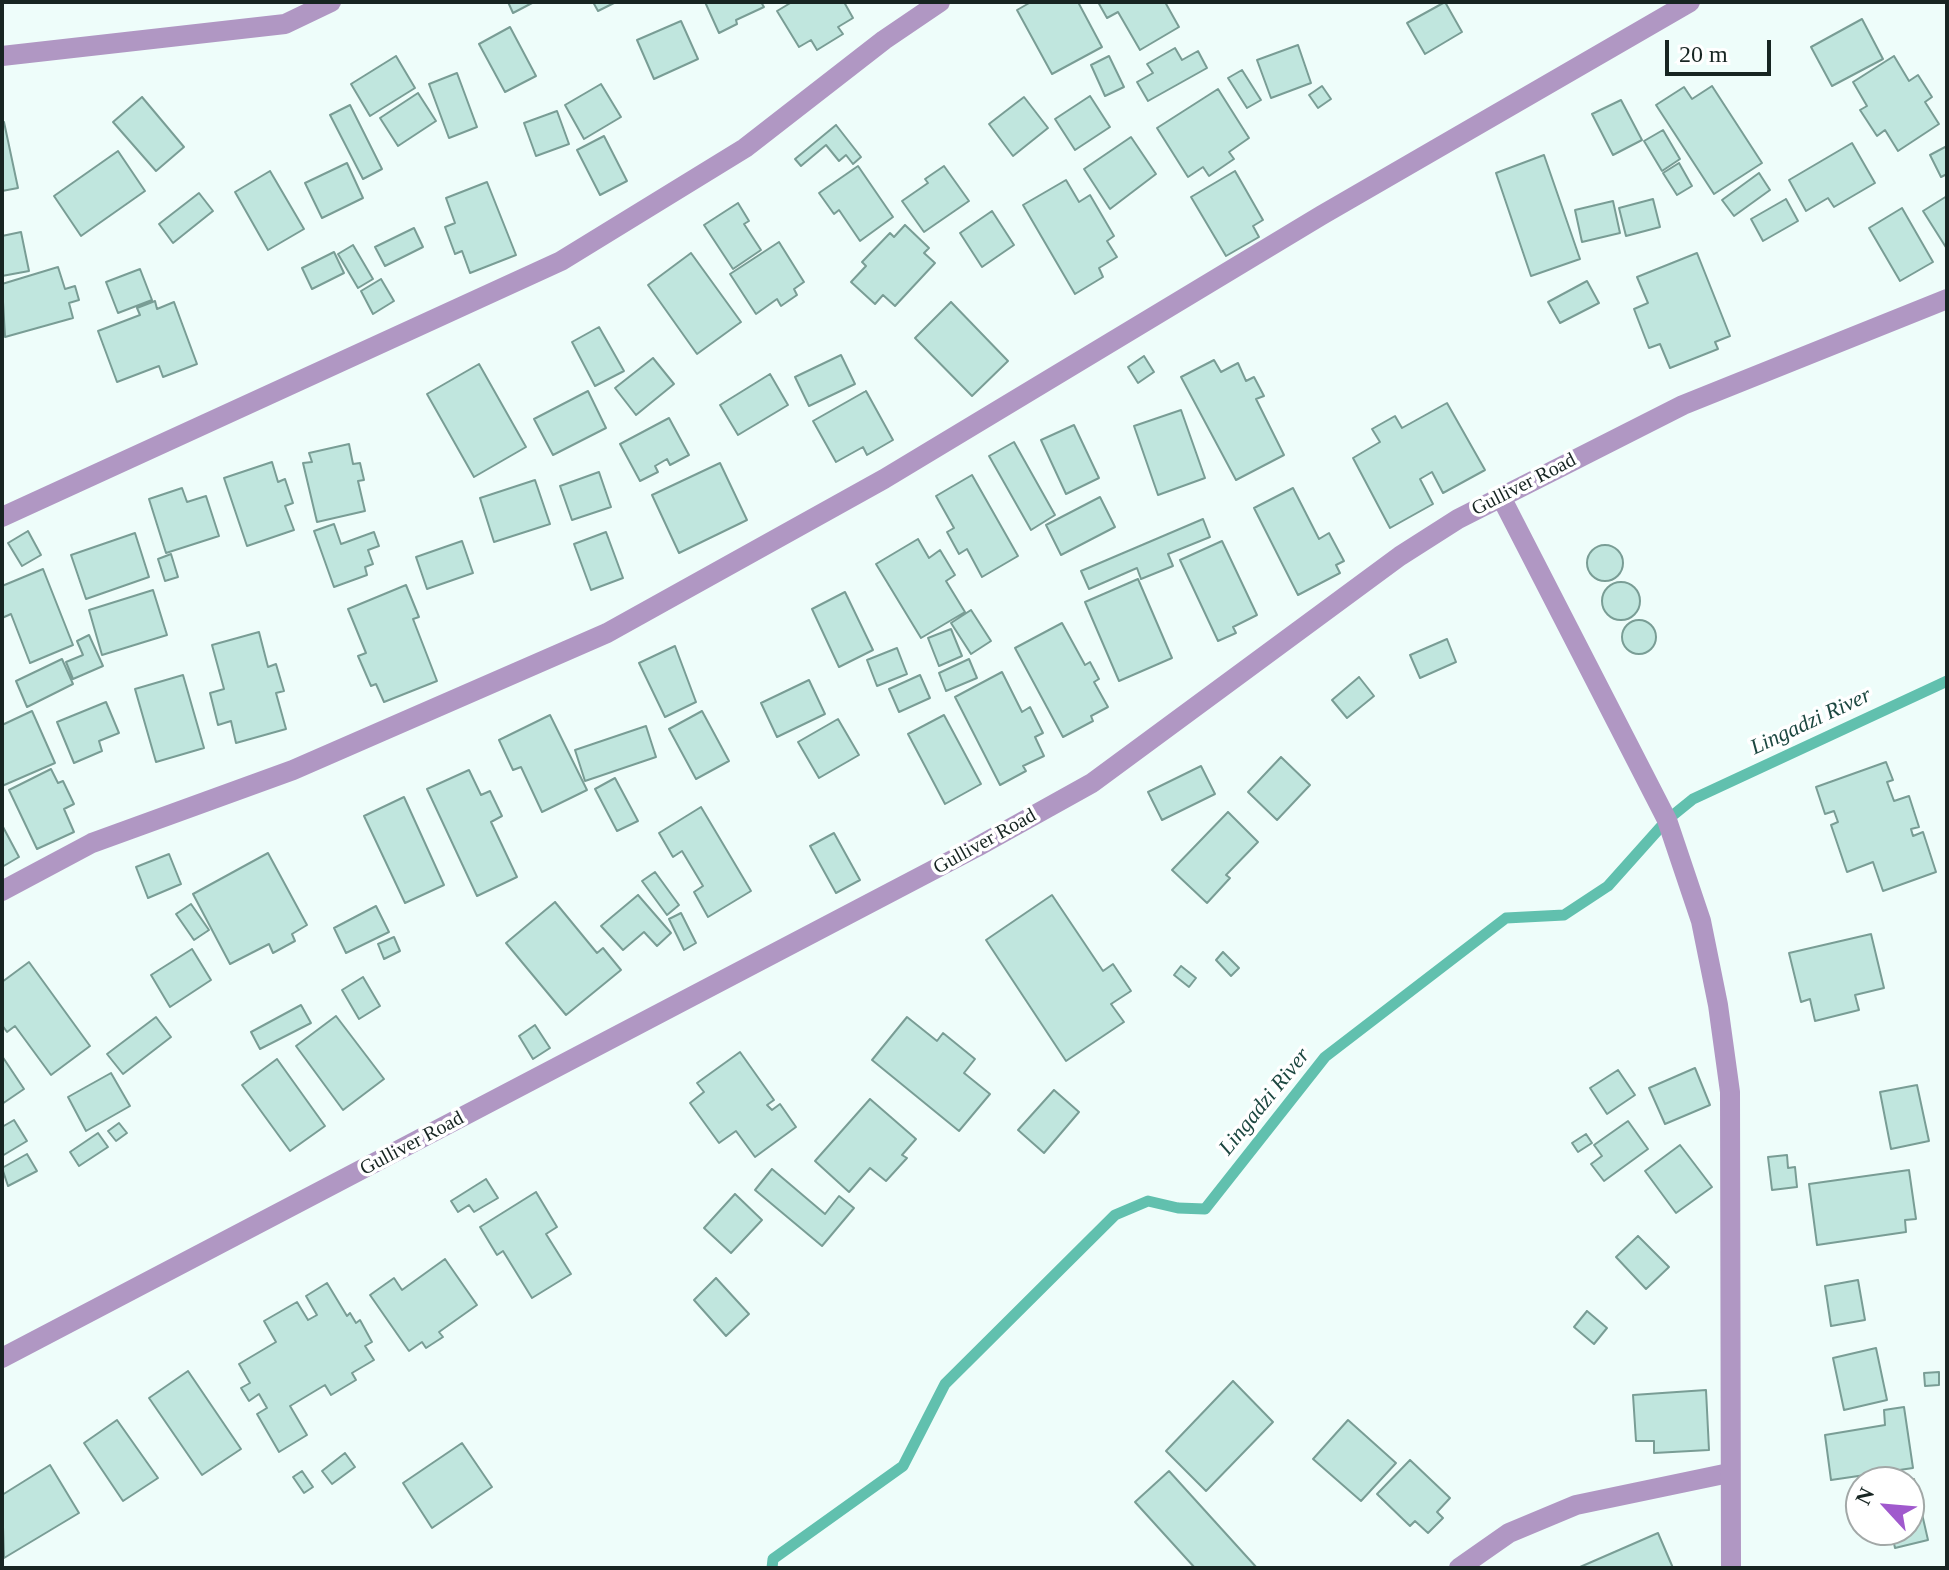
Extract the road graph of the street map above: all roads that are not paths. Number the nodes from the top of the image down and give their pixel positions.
1 (331, 2) edge
2 (940, 2) edge
3 (1690, 2) edge
4 (2, 56) edge
5 (1947, 299) edge
6 (1501, 497) junction
7 (2, 517) edge
8 (2, 891) edge
9 (2, 1358) edge
10 (1729, 1473) junction
11 (1459, 1568) edge
12 (1731, 1568) edge

1 - 4 street
2 - 7 street
3 - 8 street
5 - 6 street, Gulliver Road
6 - 9 street, Gulliver Road
6 - 10 street
10 - 11 street
10 - 12 street

